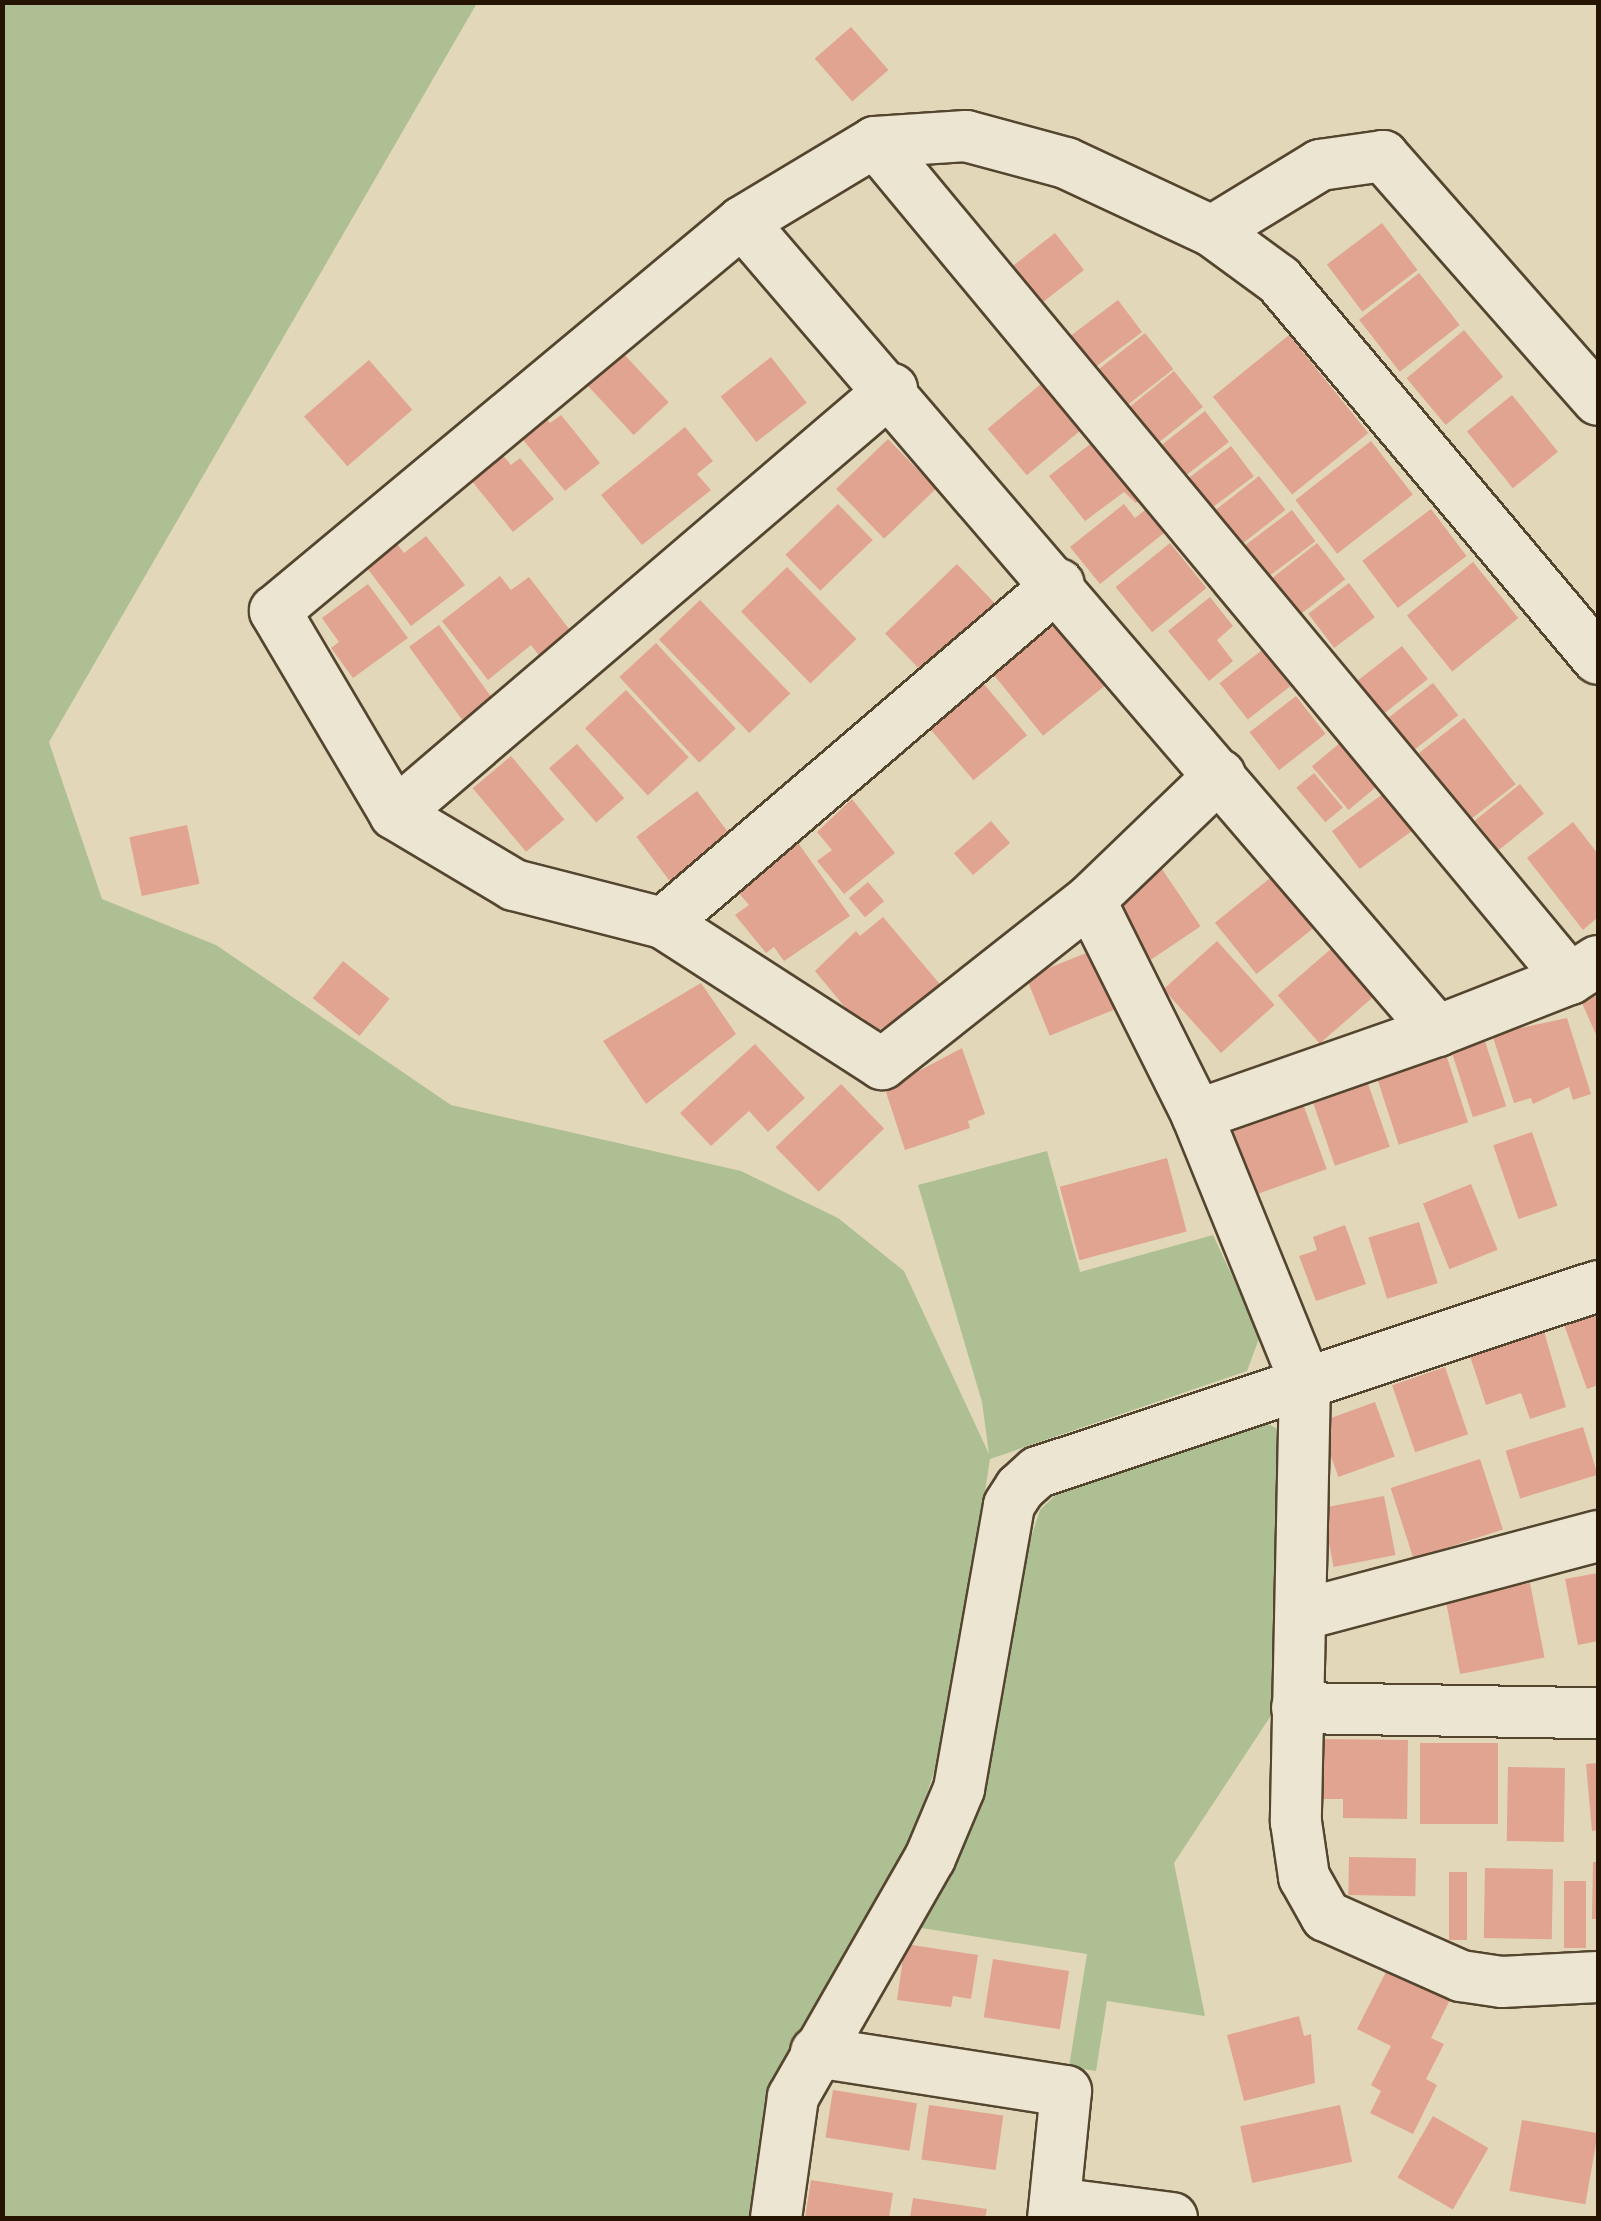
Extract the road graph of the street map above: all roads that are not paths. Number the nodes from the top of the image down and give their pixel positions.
1 (875, 142) junction
2 (742, 222) junction
3 (1212, 231) junction
4 (892, 389) junction
5 (1598, 400) edge
6 (1058, 584) junction
7 (1595, 648) edge
8 (1220, 776) junction
9 (395, 814) junction
10 (1090, 900) junction
11 (663, 922) junction
12 (1584, 970) edge
13 (1437, 1032) junction
14 (1197, 1115) junction
15 (1598, 1286) edge
16 (1304, 1381) junction
17 (1598, 1536) edge
18 (1301, 1615) junction
19 (1297, 1708) junction
20 (1598, 1713) edge
21 (1598, 1976) edge
22 (816, 2052) junction
23 (1054, 2211) edge
24 (776, 2218) edge
25 (1172, 2218) edge

1 - 2 street
1 - 3 street
1 - 12 street
2 - 4 street
2 - 9 street
3 - 5 street
3 - 7 street
4 - 6 street
4 - 9 street
6 - 8 street
6 - 11 street
8 - 10 street
8 - 13 street
9 - 11 street
10 - 11 street
10 - 14 street
12 - 13 street
13 - 14 street
14 - 16 street
15 - 16 street
16 - 18 street
16 - 22 street
17 - 18 street
18 - 19 street
19 - 20 street
19 - 21 street
22 - 23 street
22 - 24 street
23 - 25 street

